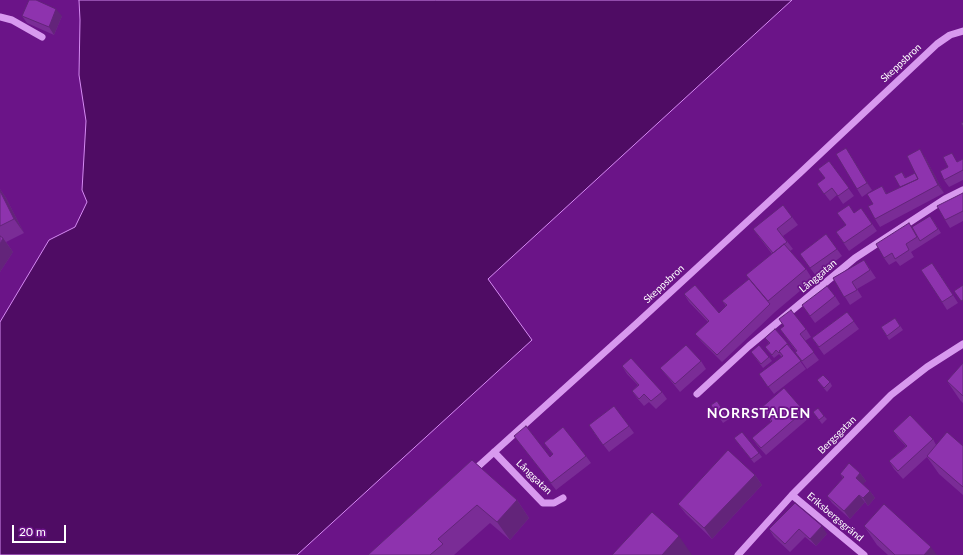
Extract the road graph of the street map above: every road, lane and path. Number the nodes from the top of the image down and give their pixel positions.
1 (0, 17) edge
2 (963, 31) edge
3 (42, 37) dead end
4 (963, 190) edge
5 (963, 344) edge
6 (697, 394) dead end
7 (494, 452) junction
8 (466, 477) edge
9 (792, 494) junction
10 (563, 498) dead end
11 (738, 555) edge
12 (864, 555) edge

1 - 3 street
2 - 7 street, Skeppsbron
4 - 6 street, Långgatan
5 - 9 street, Bergsgatan
7 - 8 street, Skeppsbron
7 - 10 street, Långgatan
9 - 11 street, Bergsgatan
9 - 12 street, Eriksbergsgränd

